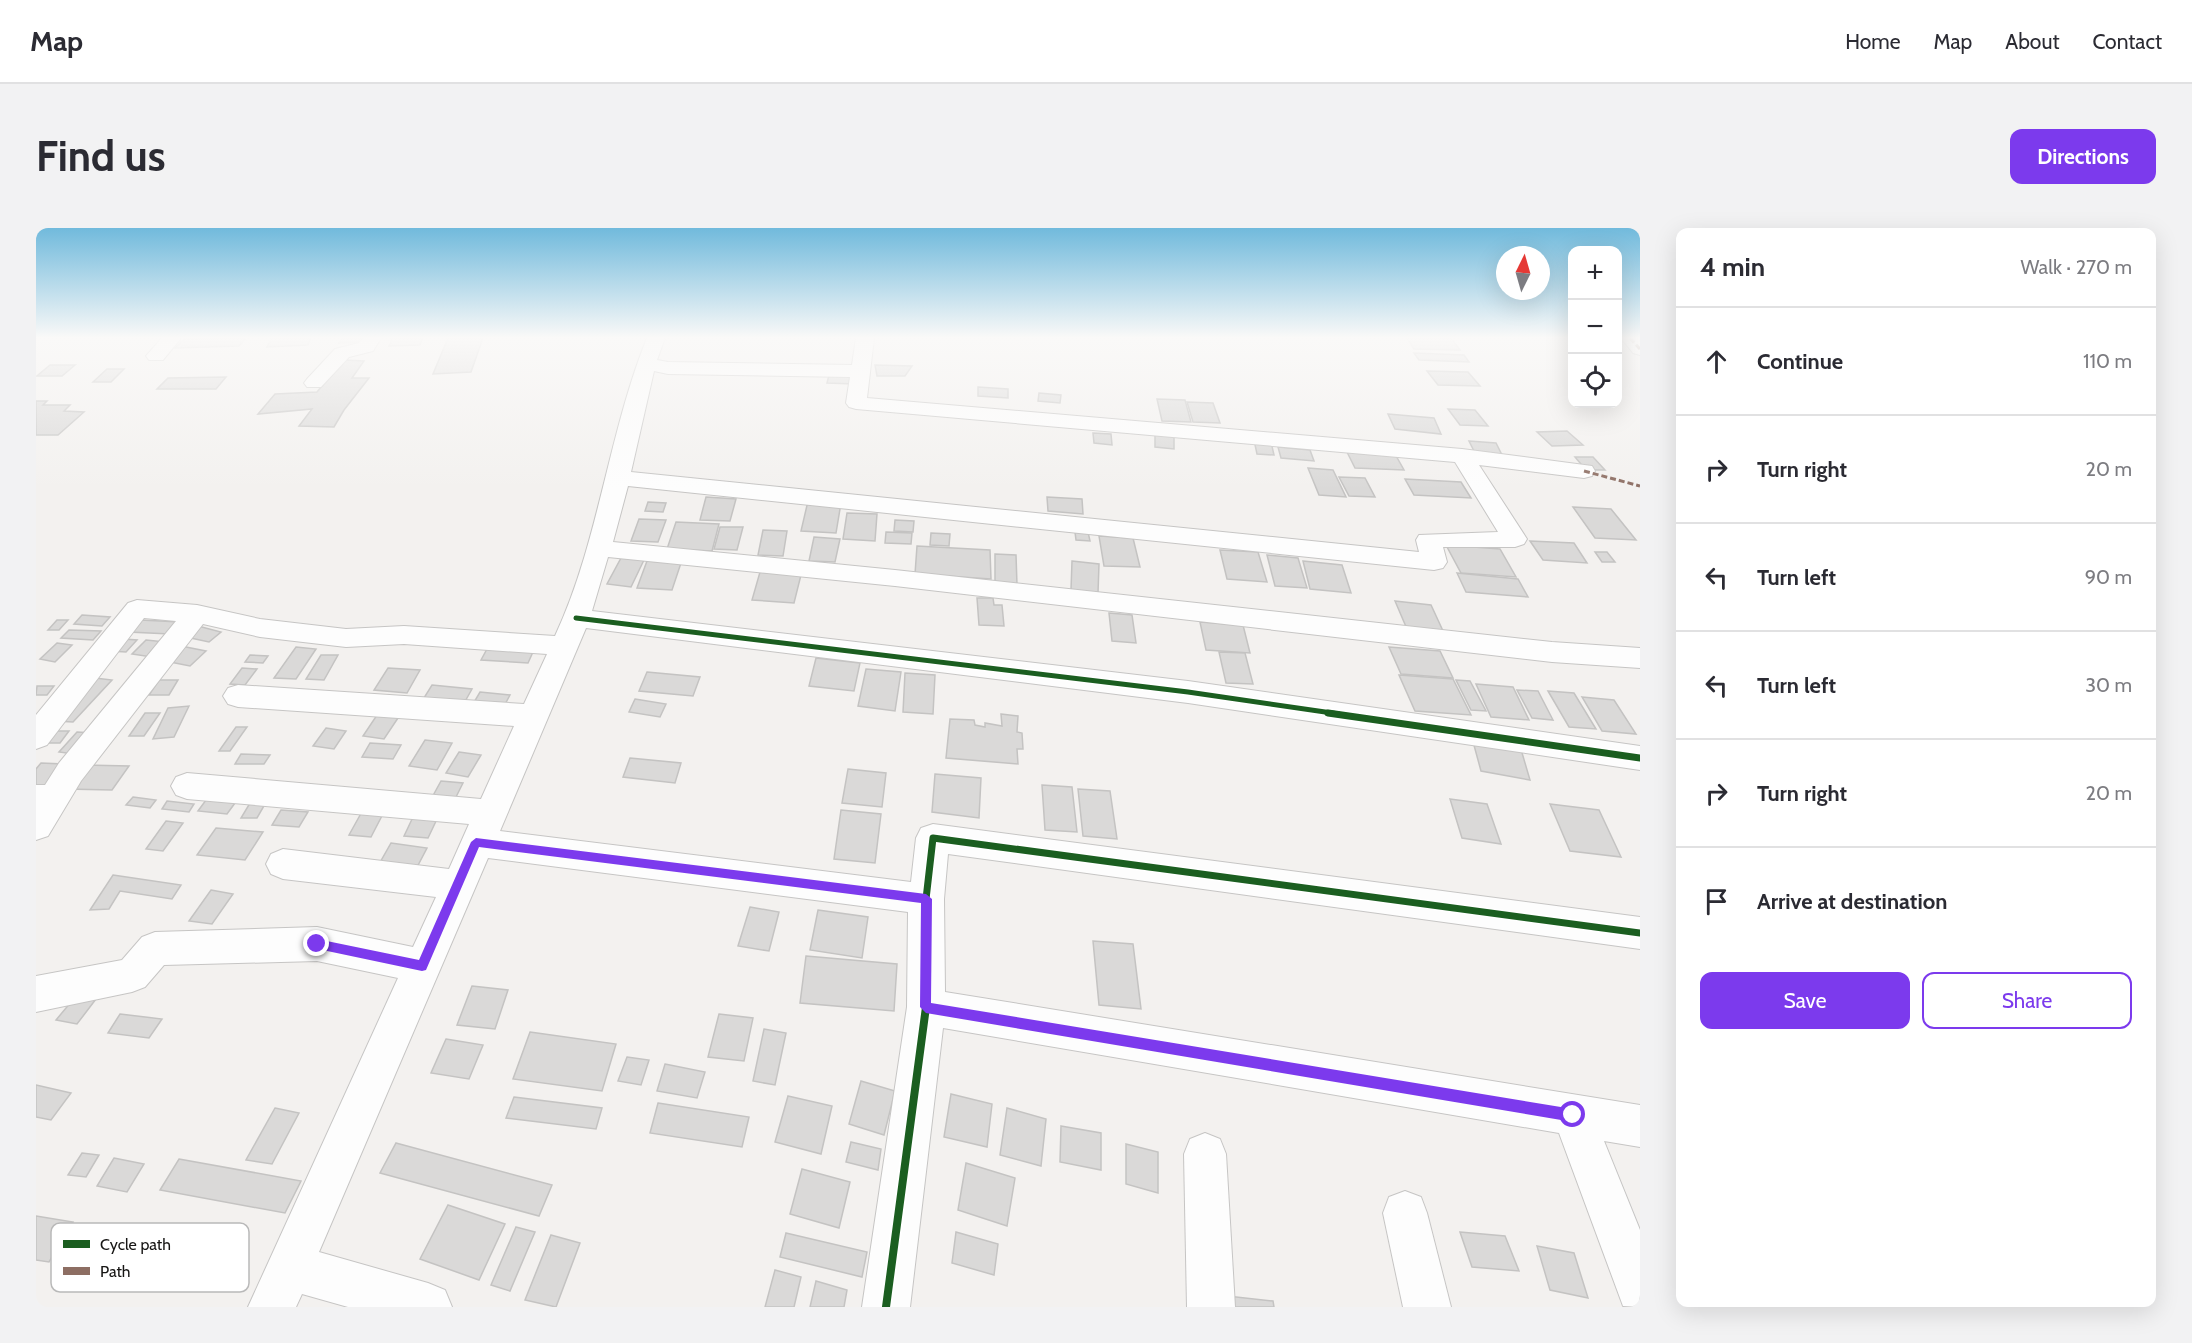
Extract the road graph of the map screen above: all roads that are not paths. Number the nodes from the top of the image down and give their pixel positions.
1 (641, 388) edge
2 (858, 388) edge
3 (1462, 456) junction
4 (1584, 471) dead end
5 (618, 478) junction
6 (598, 548) junction
7 (197, 614) junction
8 (570, 632) junction
9 (1640, 658) edge
10 (238, 696) dead end
11 (533, 716) junction
12 (36, 737) edge
13 (1640, 758) edge
14 (187, 786) dead end
15 (45, 798) edge
16 (36, 826) edge
17 (483, 828) junction
18 (283, 864) dead end
19 (458, 885) junction
20 (926, 899) junction
21 (1640, 933) edge
22 (422, 966) junction
23 (36, 994) edge
24 (926, 1007) junction
25 (1573, 1115) junction
26 (1640, 1126) edge
27 (1205, 1154) dead end
28 (1406, 1213) dead end
29 (281, 1287) edge
30 (1640, 1289) edge
31 (428, 1307) edge
32 (885, 1307) edge
33 (1211, 1307) edge
34 (1427, 1307) edge

1 - 5 street
2 - 3 street
3 - 4 street
3 - 5 street
5 - 6 street
6 - 8 street
6 - 9 street
7 - 8 street
7 - 12 street
7 - 15 street
8 - 11 street
8 - 13 street
10 - 11 street
11 - 17 street
14 - 17 street
15 - 16 street
17 - 19 street
17 - 20 street
18 - 19 street
19 - 22 street
20 - 21 street
20 - 24 street
22 - 23 street
22 - 29 street
24 - 25 street
24 - 32 street
25 - 26 street
25 - 30 street
27 - 33 street
28 - 34 street
29 - 31 street

